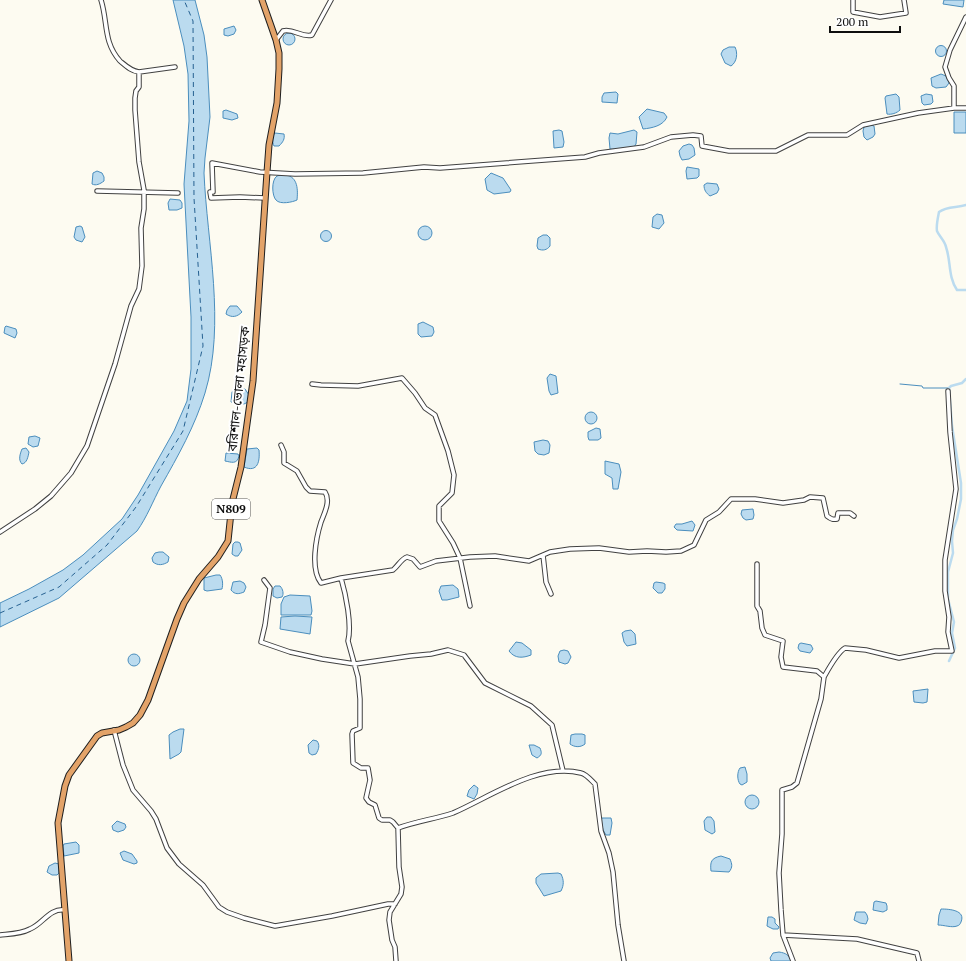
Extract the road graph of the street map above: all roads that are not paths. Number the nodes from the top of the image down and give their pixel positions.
1 (101, 0) edge
2 (262, 0) edge
3 (330, 0) edge
4 (853, 0) edge
5 (904, 0) edge
6 (966, 18) edge
7 (276, 40) junction
8 (175, 67) dead end
9 (139, 72) junction
10 (954, 108) junction
11 (966, 108) edge
12 (267, 172) junction
13 (97, 191) dead end
14 (144, 192) junction
15 (178, 193) dead end
16 (265, 198) junction
17 (312, 384) dead end
18 (948, 391) dead end
19 (281, 445) dead end
20 (854, 516) dead end
21 (0, 532) edge
22 (543, 555) junction
23 (460, 558) junction
24 (757, 564) dead end
25 (341, 578) junction
26 (264, 580) dead end
27 (551, 594) dead end
28 (470, 606) dead end
29 (355, 664) junction
30 (824, 677) junction
31 (114, 730) junction
32 (563, 771) junction
33 (398, 828) junction
34 (395, 904) junction
35 (65, 910) junction
36 (0, 935) edge
37 (783, 935) junction
38 (69, 961) edge
39 (396, 961) edge
40 (624, 961) edge
41 (793, 961) edge
42 (918, 961) edge

1 - 9 street
2 - 7 highway, বরিশাল-ভোলা মহাসড়ক / N809
3 - 7 street
4 - 5 street
6 - 10 street
7 - 12 highway, বরিশাল-ভোলা মহাসড়ক / N809
8 - 9 street
9 - 14 street
10 - 11 street
10 - 12 street
12 - 16 highway, বরিশাল-ভোলা মহাসড়ক / N809
12 - 16 street
13 - 14 street
14 - 15 street
14 - 21 street
16 - 31 highway, বরিশাল-ভোলা মহাসড়ক / N809
17 - 23 street
18 - 30 street
19 - 25 street
20 - 22 street
22 - 23 street
22 - 27 street
23 - 25 street
23 - 28 street
24 - 30 street
25 - 29 street
26 - 29 street
29 - 32 street
29 - 33 street
30 - 37 street
31 - 34 street
31 - 35 highway, বরিশাল-ভোলা মহাসড়ক / N809
32 - 33 street
32 - 40 street
33 - 34 street
34 - 39 street
35 - 36 street
35 - 38 highway, বরিশাল-ভোলা মহাসড়ক / N809
37 - 41 street
37 - 42 street

